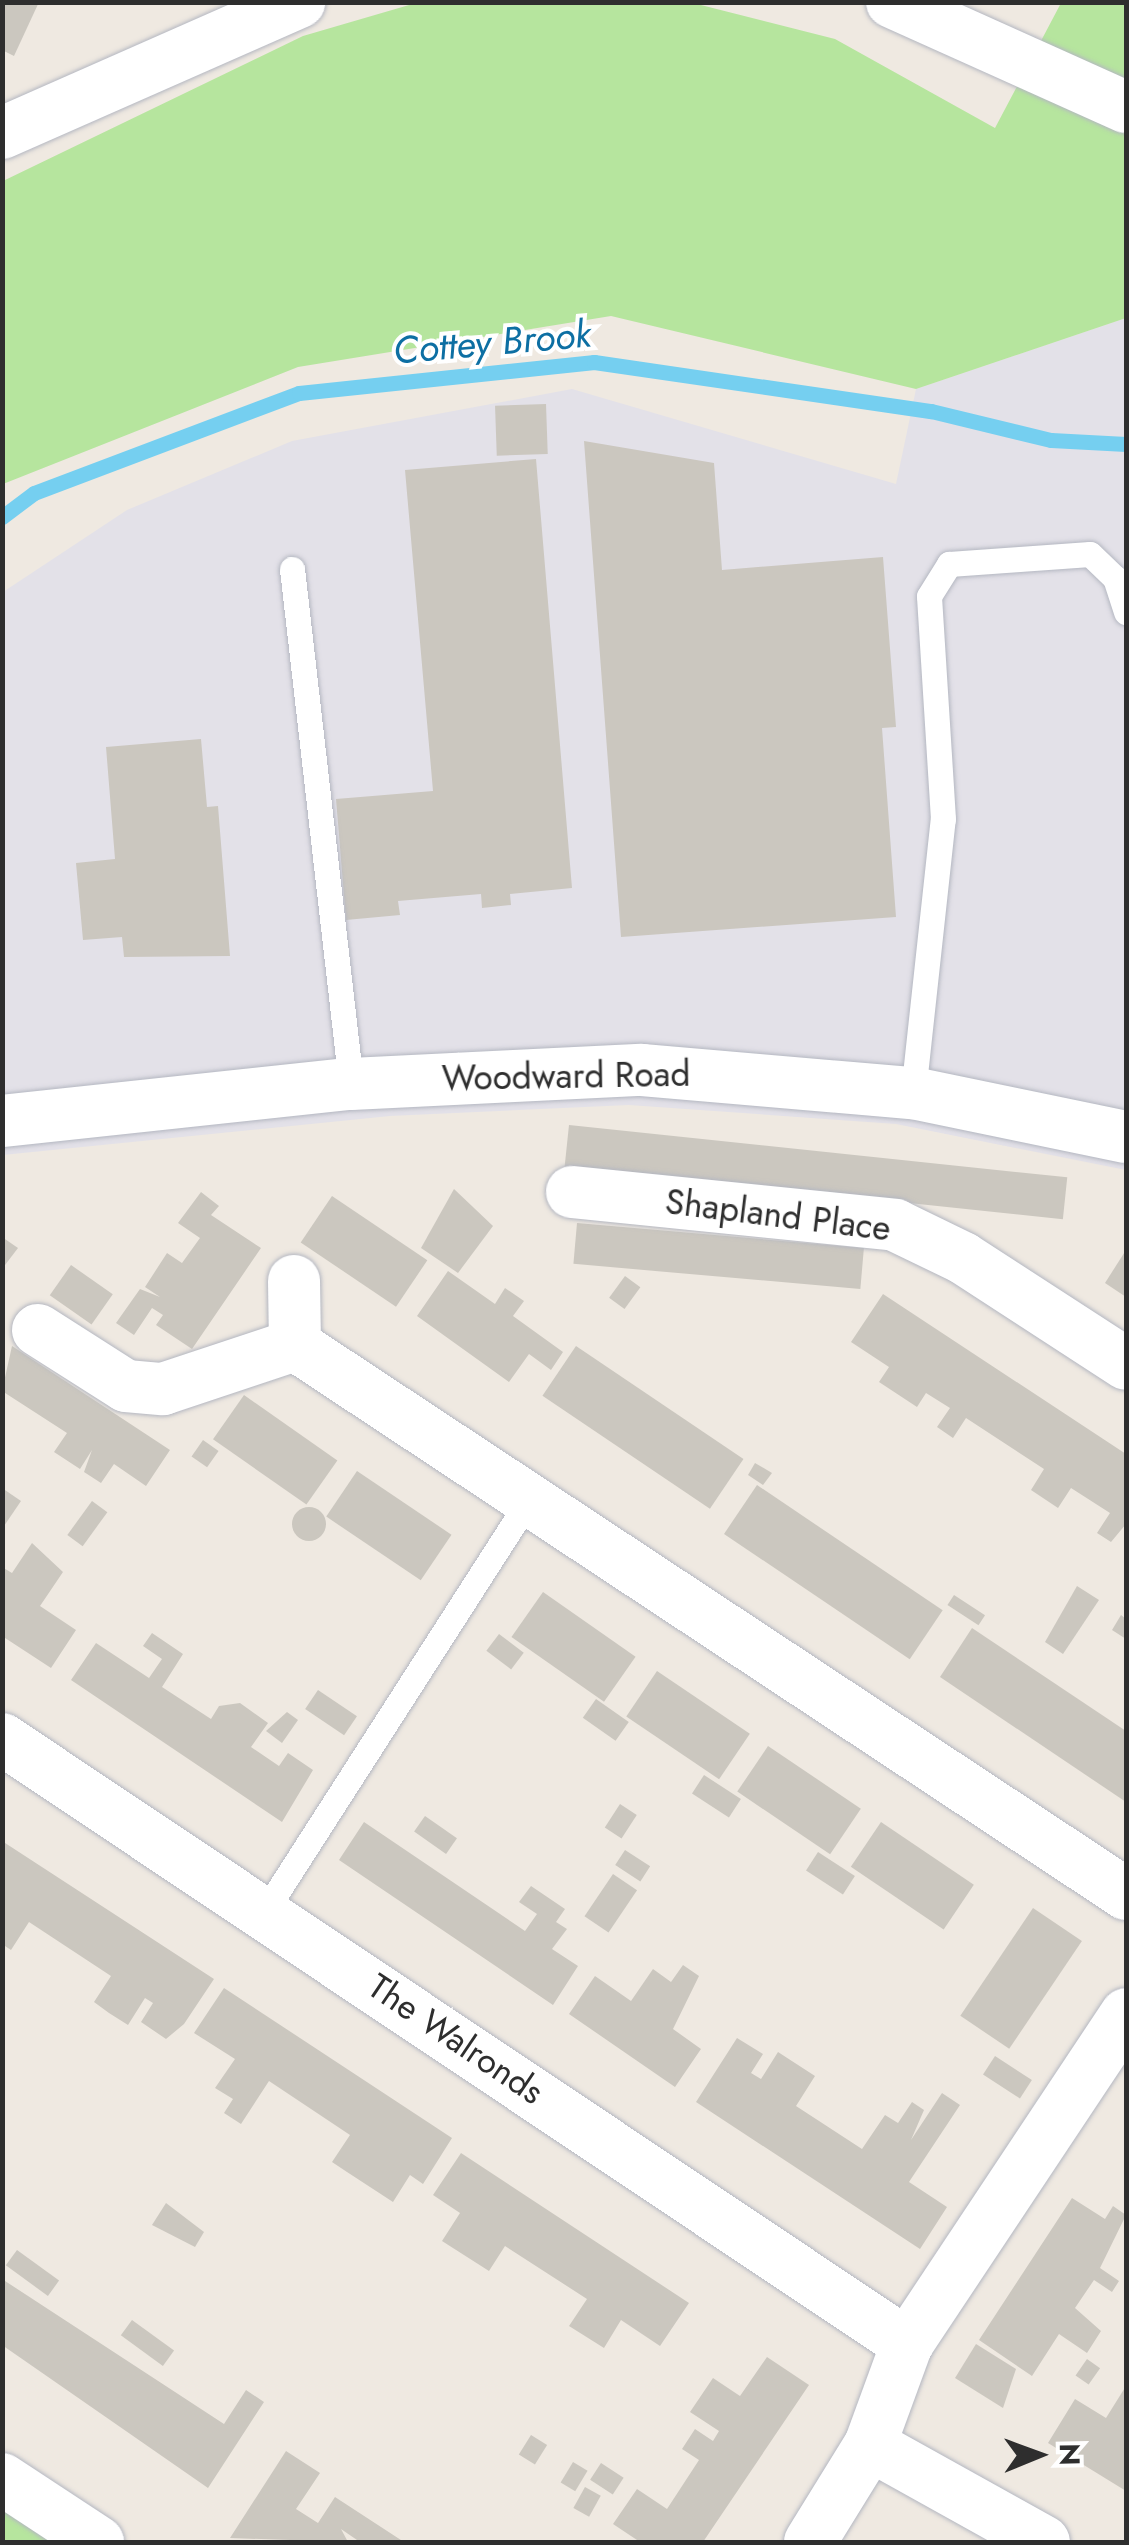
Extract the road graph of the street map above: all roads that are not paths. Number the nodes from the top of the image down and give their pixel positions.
1 (299, 2) edge
2 (892, 2) edge
3 (1126, 107) edge
4 (2, 133) edge
5 (292, 569) dead end
6 (1126, 612) edge
7 (351, 1084) junction
8 (912, 1093) junction
9 (2, 1121) edge
10 (1126, 1137) edge
11 (572, 1192) dead end
12 (294, 1281) dead end
13 (38, 1330) dead end
14 (295, 1345) junction
15 (1126, 1364) edge
16 (530, 1499) junction
17 (2, 1739) edge
18 (1126, 1894) edge
19 (265, 1911) junction
20 (1126, 2014) edge
21 (907, 2344) junction
22 (870, 2445) junction
23 (2, 2479) edge
24 (98, 2542) edge
25 (810, 2542) edge
26 (1044, 2542) edge

1 - 4 street
2 - 3 street
5 - 7 lane
6 - 8 lane
7 - 8 street, Woodward Road
7 - 9 street, Woodward Road
8 - 10 street, Woodward Road
11 - 15 street, Shapland Place
12 - 14 street
13 - 14 street
14 - 16 street
16 - 18 street
16 - 19 lane
17 - 19 street, The Walronds
19 - 21 street, The Walronds
20 - 21 street
21 - 22 street
22 - 25 street
22 - 26 street
23 - 24 street

